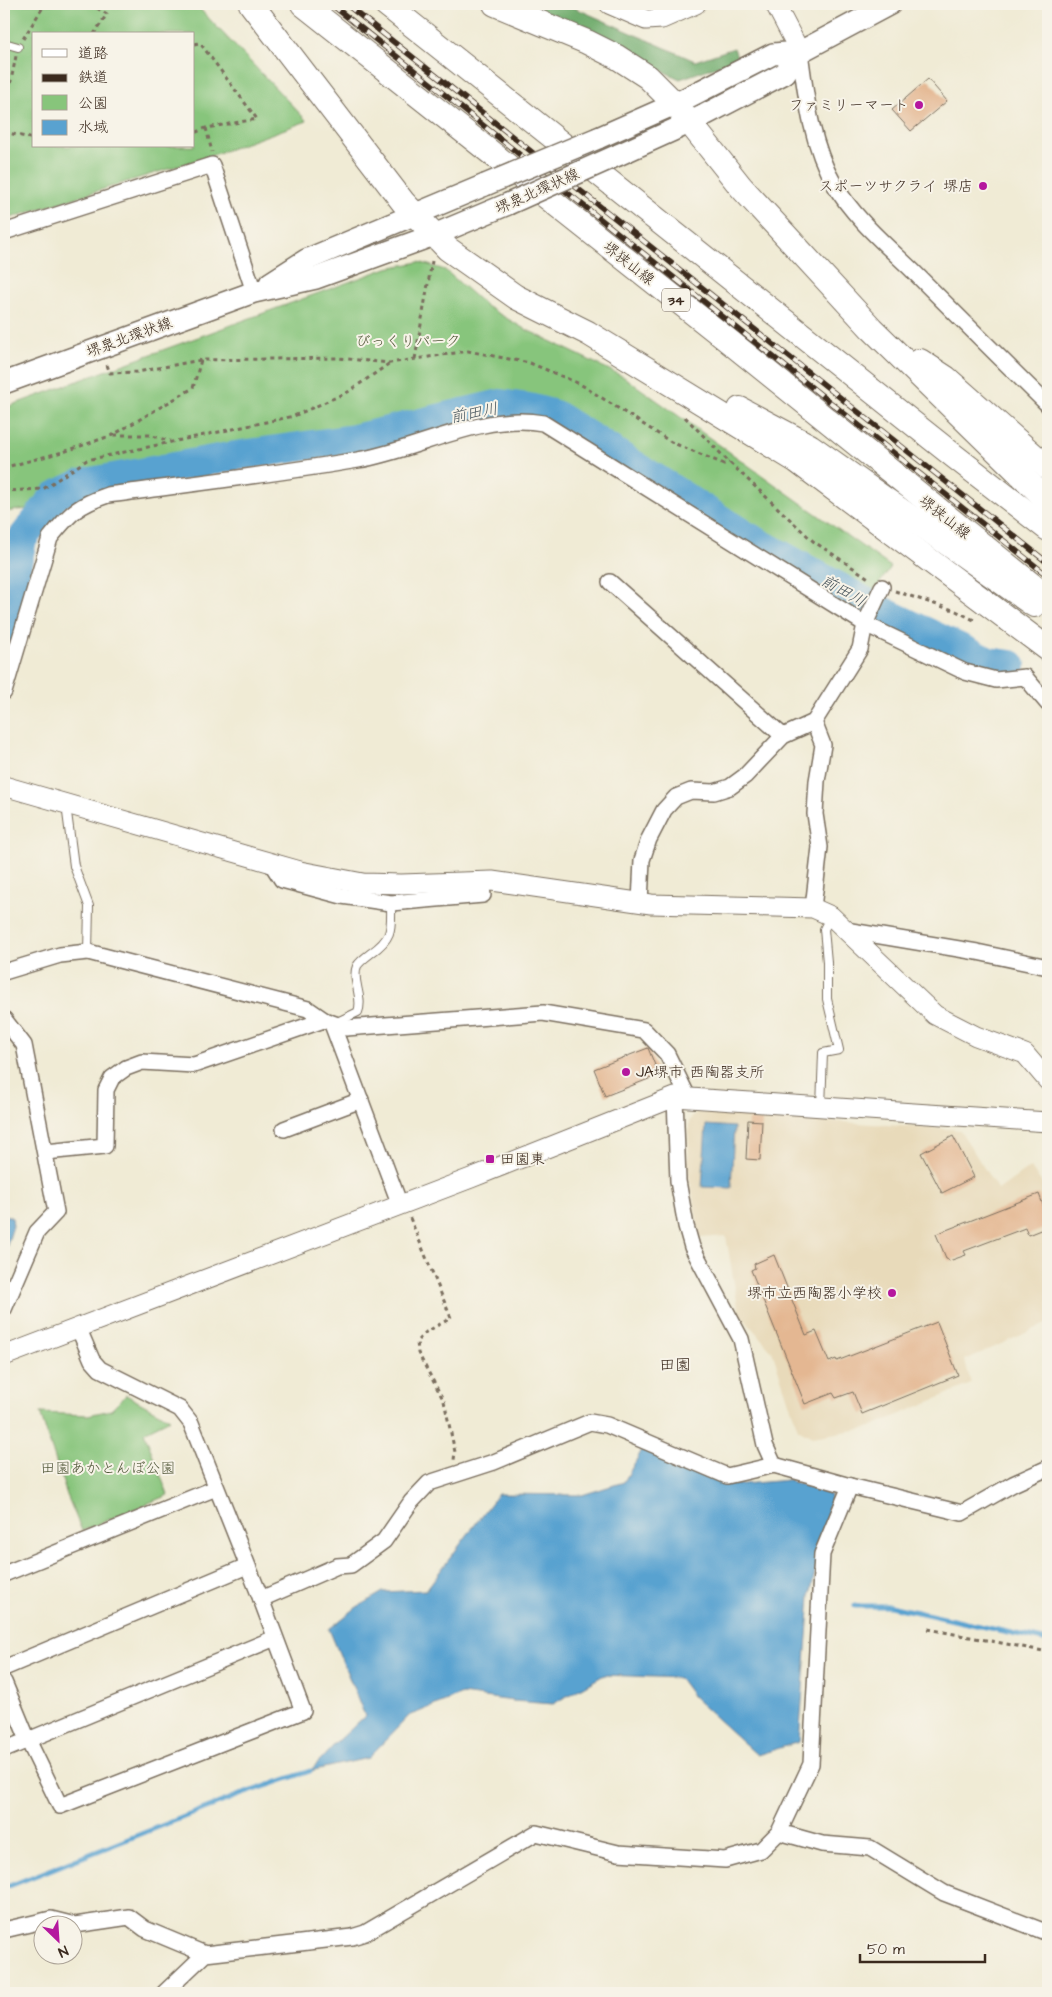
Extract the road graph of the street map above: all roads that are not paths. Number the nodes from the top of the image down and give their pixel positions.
1 (251, 4) edge
2 (303, 4) edge
3 (386, 4) edge
4 (495, 4) edge
5 (609, 4) edge
6 (696, 4) edge
7 (775, 4) edge
8 (890, 4) edge
9 (4, 43) edge
10 (18, 47) dead end
11 (800, 52) junction
12 (675, 104) junction
13 (689, 123) junction
14 (415, 215) junction
15 (4, 232) edge
16 (433, 245) junction
17 (254, 292) junction
18 (871, 328) junction
19 (588, 333) junction
20 (4, 383) edge
21 (1048, 405) edge
22 (1048, 468) edge
23 (1048, 501) edge
24 (1048, 529) edge
25 (610, 582) dead end
26 (880, 591) road end
27 (1048, 598) edge
28 (1048, 613) edge
29 (865, 624) junction
30 (1048, 649) edge
31 (4, 692) edge
32 (1048, 704) edge
33 (814, 722) junction
34 (783, 736) junction
35 (4, 786) edge
36 (66, 804) junction
37 (271, 863) junction
38 (481, 881) junction
39 (640, 902) junction
40 (391, 903) junction
41 (813, 908) junction
42 (831, 916) junction
43 (845, 930) junction
44 (88, 952) junction
45 (1048, 967) edge
46 (4, 972) edge
47 (4, 1020) edge
48 (328, 1022) junction
49 (1048, 1081) edge
50 (682, 1097) junction
51 (361, 1100) junction
52 (821, 1107) junction
53 (1048, 1122) edge
54 (284, 1129) dead end
55 (46, 1152) junction
56 (402, 1204) junction
57 (4, 1309) edge
58 (78, 1327) junction
59 (4, 1356) edge
60 (774, 1464) junction
61 (1048, 1468) edge
62 (850, 1486) junction
63 (216, 1488) junction
64 (247, 1566) junction
65 (4, 1574) edge
66 (261, 1599) junction
67 (275, 1638) junction
68 (4, 1668) edge
69 (4, 1682) edge
70 (28, 1740) junction
71 (4, 1750) edge
72 (779, 1832) junction
73 (4, 1930) edge
74 (1048, 1933) edge
75 (205, 1954) junction
76 (164, 1993) edge

1 - 14 main road
2 - 27 main road, 堺狭山線 / 34
3 - 24 main road
4 - 12 main road
5 - 6 street
7 - 11 street
8 - 11 main road, 堺泉北環状線
9 - 10 lane
11 - 12 main road, 堺泉北環状線
11 - 13 main road, 堺泉北環状線
11 - 21 street
12 - 13 main road
12 - 14 main road, 堺泉北環状線, bridge
13 - 16 main road, 堺泉北環状線, bridge
13 - 18 main road
14 - 16 main road
14 - 17 main road, 堺泉北環状線
15 - 17 street
16 - 17 main road, 堺泉北環状線
16 - 19 main road
17 - 20 main road, 堺泉北環状線
18 - 22 main road
18 - 23 main road
19 - 28 main road
19 - 30 main road
25 - 34 street
26 - 29 street
29 - 31 street
29 - 32 street
29 - 33 street
33 - 34 street
33 - 41 street
34 - 39 street
35 - 36 street
36 - 37 street
36 - 44 lane
37 - 38 street
37 - 40 street
38 - 39 street
38 - 40 street
39 - 41 street
40 - 48 lane
41 - 42 street
42 - 43 street
42 - 52 lane
43 - 45 street
43 - 49 street
44 - 46 street
44 - 48 street
47 - 55 street
48 - 50 street
48 - 51 street
48 - 55 street
50 - 52 street
50 - 56 street
50 - 60 street
51 - 54 street
51 - 56 street
52 - 53 street
55 - 57 street
56 - 58 street
58 - 59 street
58 - 63 street
60 - 62 street
60 - 66 street
61 - 62 street
62 - 72 street
63 - 64 street
63 - 65 street
64 - 66 street
64 - 68 street
66 - 67 street
67 - 70 street
67 - 70 street
69 - 70 street
70 - 71 street
72 - 74 street
72 - 75 street
73 - 75 street
75 - 76 street

